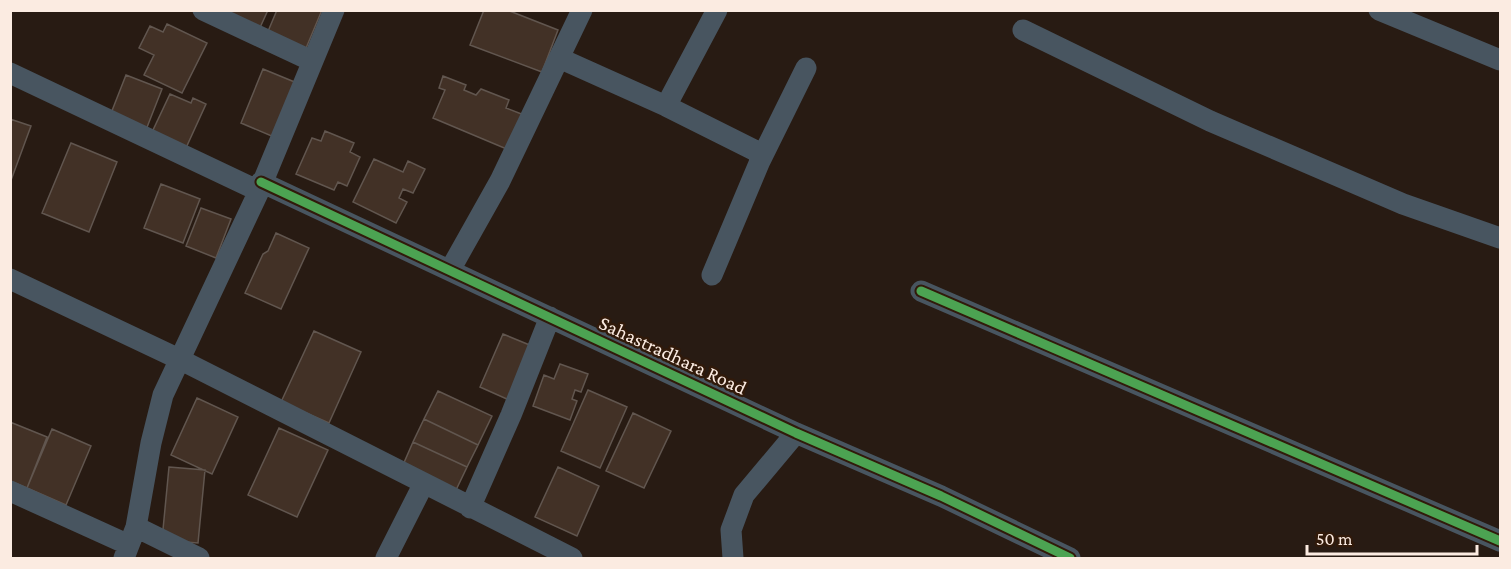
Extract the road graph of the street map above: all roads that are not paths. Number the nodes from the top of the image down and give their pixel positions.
1 (203, 10) edge
2 (334, 10) edge
3 (582, 10) edge
4 (717, 10) edge
5 (1378, 10) edge
6 (1023, 30) dead end
7 (559, 58) junction
8 (1500, 60) edge
9 (312, 61) junction
10 (806, 68) dead end
11 (10, 73) edge
12 (666, 106) junction
13 (760, 161) junction
14 (260, 186) junction
15 (1500, 238) edge
16 (450, 270) junction
17 (712, 275) dead end
18 (10, 279) edge
19 (921, 291) dead end
20 (550, 317) junction
21 (179, 359) junction
22 (796, 434) junction
23 (423, 485) junction
24 (10, 491) edge
25 (470, 508) junction
26 (1500, 541) edge
27 (130, 543) edge
28 (199, 558) edge
29 (386, 558) edge
30 (572, 558) edge
31 (733, 558) edge
32 (1070, 558) edge

1 - 9 street
2 - 9 street
3 - 7 street
4 - 12 street
5 - 8 street
6 - 15 street
7 - 12 street
7 - 16 street
9 - 14 street
10 - 13 street
11 - 14 street, Sahastradhara Road
12 - 13 street
13 - 17 street
14 - 16 street, Sahastradhara Road
14 - 21 street
16 - 20 street, Sahastradhara Road
18 - 21 street
19 - 26 street
20 - 22 street, Sahastradhara Road
20 - 25 street
21 - 23 street
21 - 27 street
22 - 31 street
22 - 32 street, Sahastradhara Road
23 - 25 street
23 - 29 street
24 - 27 street
25 - 30 street
27 - 28 street

